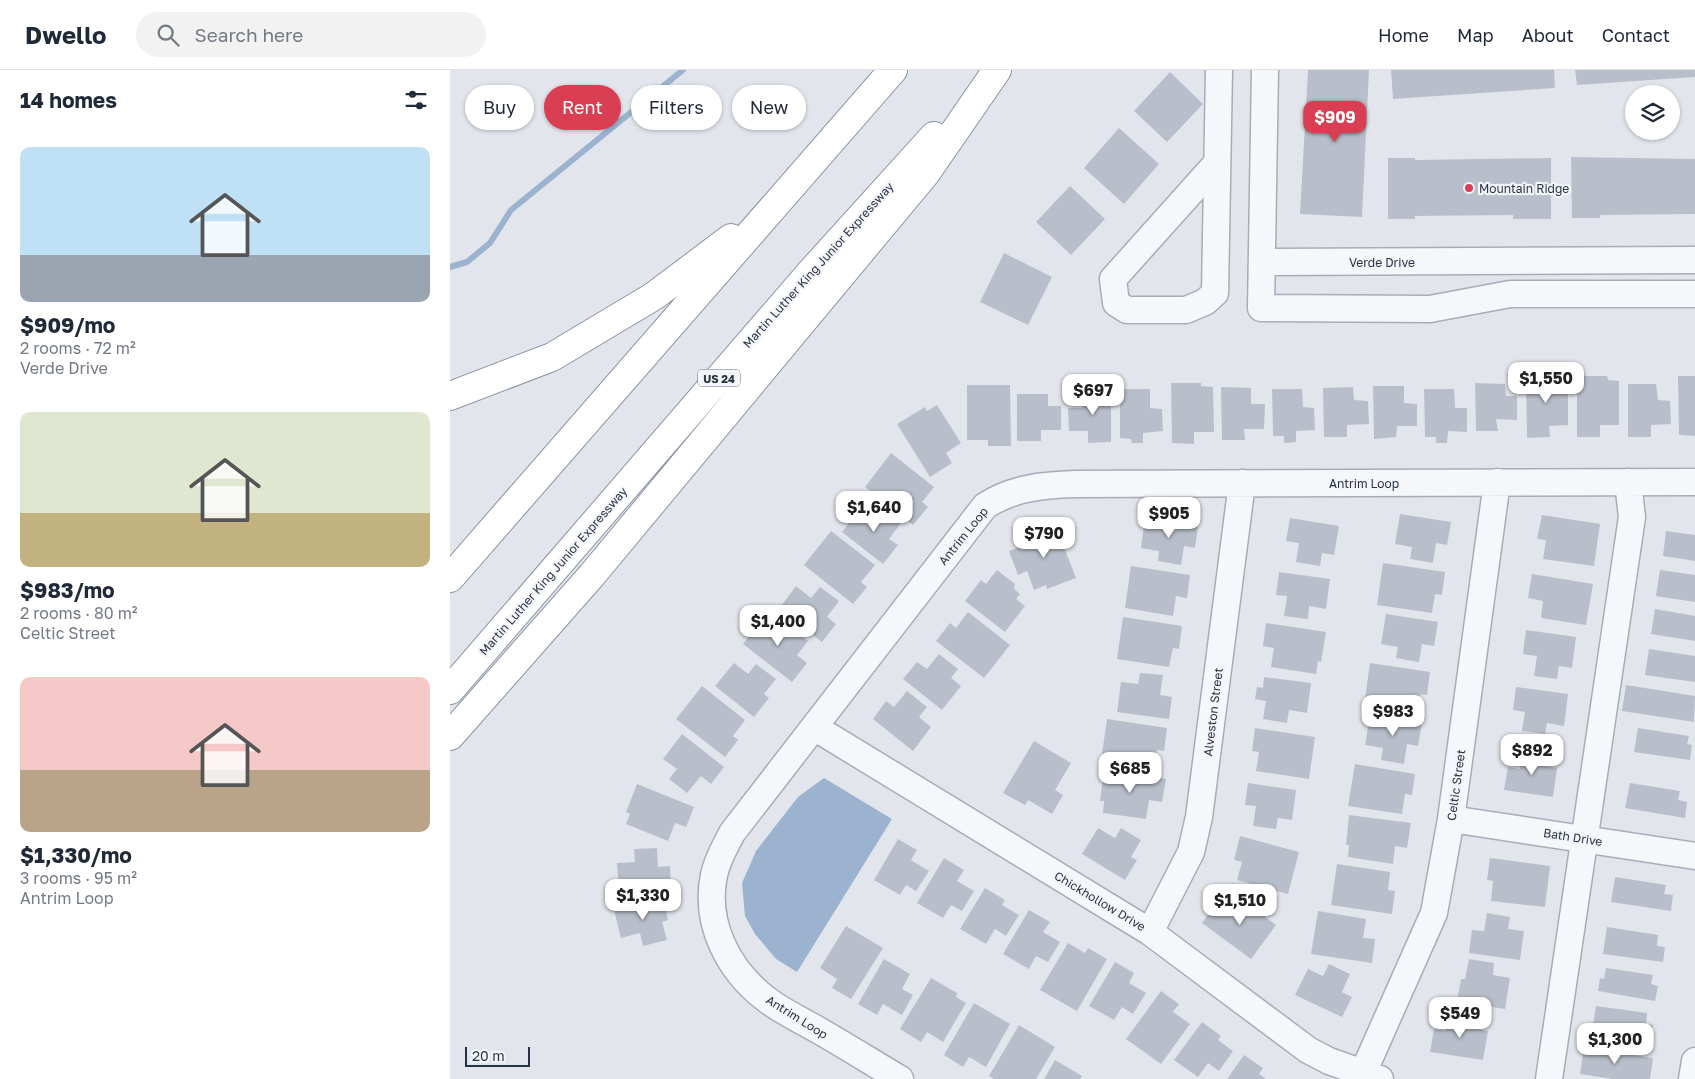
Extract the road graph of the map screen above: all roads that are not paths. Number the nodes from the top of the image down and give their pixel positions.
1 (893, 70) edge
2 (995, 70) edge
3 (1219, 70) edge
4 (1265, 70) edge
5 (1217, 163) junction
6 (772, 206) junction
7 (1695, 260) edge
8 (1472, 261) junction
9 (1262, 262) junction
10 (1695, 294) edge
11 (1470, 302) junction
12 (450, 396) edge
13 (1497, 482) junction
14 (1628, 482) junction
15 (1695, 482) edge
16 (1242, 483) junction
17 (450, 578) edge
18 (450, 690) edge
19 (814, 727) junction
20 (450, 736) edge
21 (1452, 819) junction
22 (1585, 839) junction
23 (1695, 856) edge
24 (1150, 932) junction
25 (1695, 1061) edge
26 (1372, 1076) edge
27 (900, 1079) edge
28 (1549, 1079) edge
29 (1692, 1079) edge

1 - 6 highway
2 - 18 highway, Martin Luther King Junior Expressway / US 24
2 - 20 highway
3 - 5 street
4 - 9 street
5 - 5 street
6 - 12 highway
6 - 17 highway
7 - 8 street, Verde Drive
8 - 9 street, Verde Drive
8 - 11 street
9 - 11 street
10 - 11 street
13 - 14 street, Antrim Loop
13 - 16 street, Antrim Loop
13 - 21 street, Celtic Street
14 - 15 street, Antrim Loop
14 - 22 street
16 - 19 street, Antrim Loop
16 - 24 street, Alveston Street
19 - 24 street, Chickhollow Drive
19 - 27 street, Antrim Loop
21 - 22 street, Bath Drive
21 - 26 street, Celtic Street
22 - 23 street, Bath Drive
22 - 28 street
24 - 26 street, Chickhollow Drive
25 - 29 street

